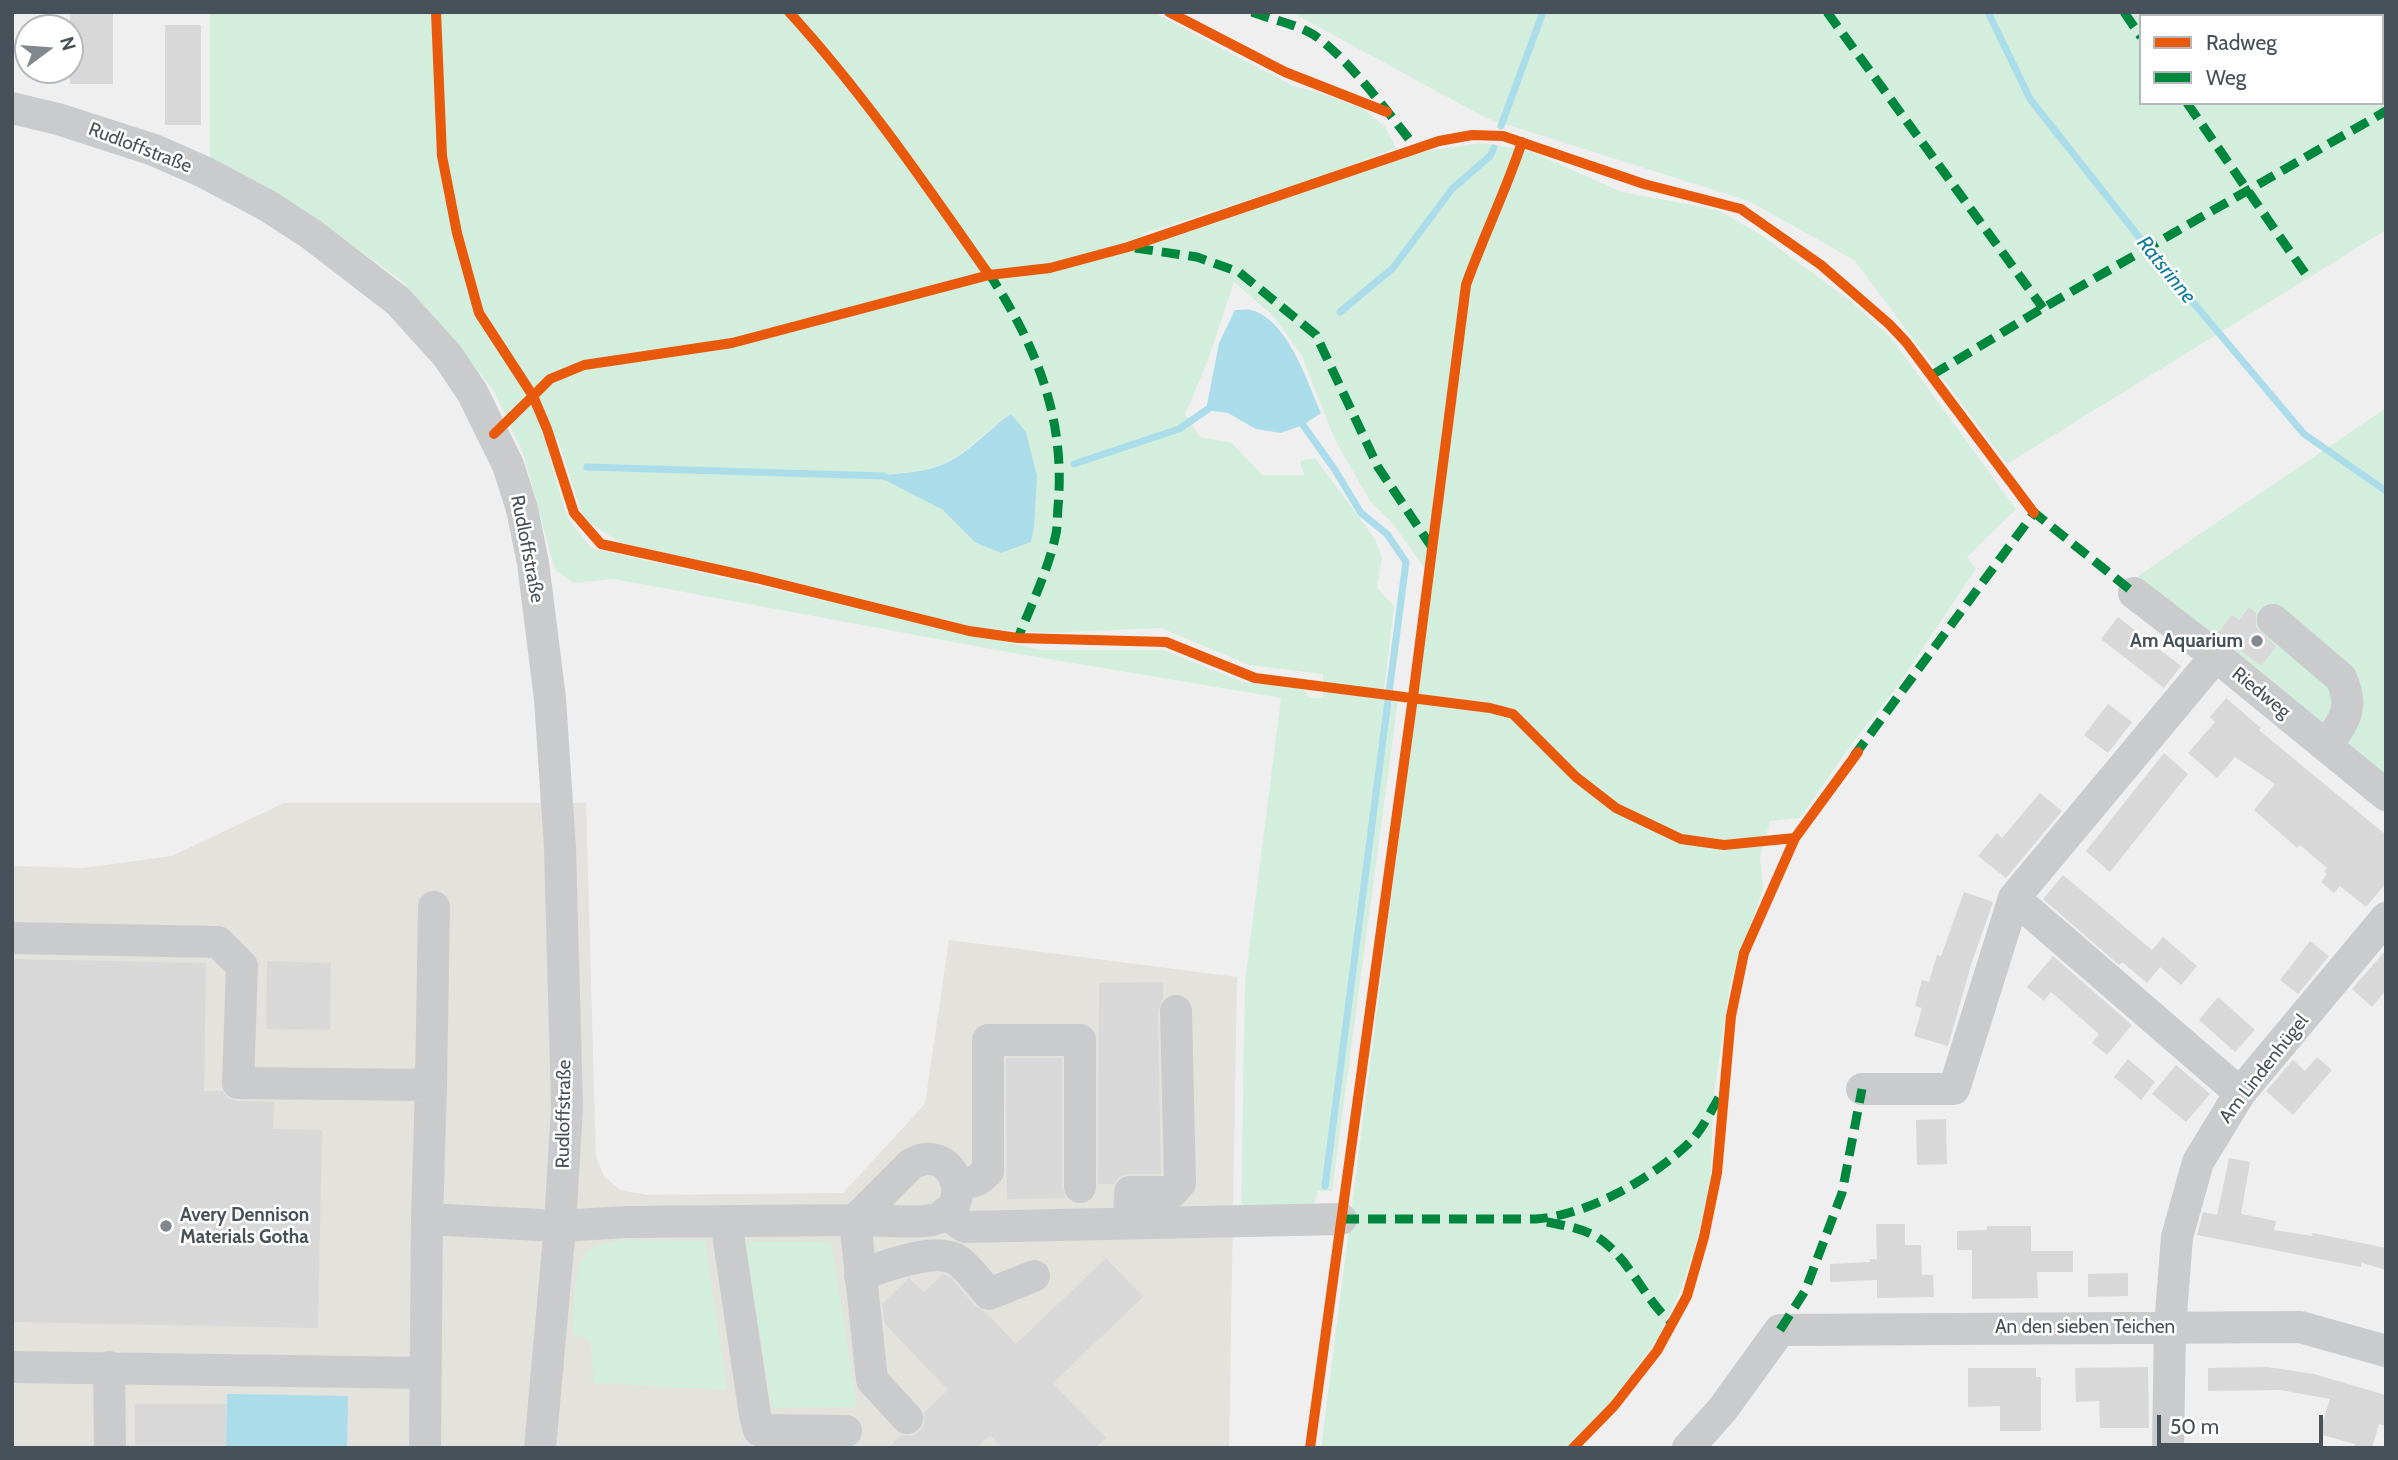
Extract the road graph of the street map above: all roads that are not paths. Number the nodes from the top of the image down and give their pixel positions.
1 (12, 108) edge
2 (2134, 593) dead end
3 (2273, 620) dead end
4 (2216, 656) junction
5 (2327, 745) junction
6 (2386, 795) edge
7 (2014, 898) junction
8 (434, 907) dead end
9 (2386, 918) edge
10 (12, 938) edge
11 (1176, 1012) dead end
12 (431, 1085) junction
13 (1862, 1088) dead end
14 (2240, 1093) junction
15 (1080, 1187) dead end
16 (951, 1200) junction
17 (427, 1219) junction
18 (1341, 1219) dead end
19 (855, 1220) junction
20 (726, 1221) junction
21 (1129, 1223) junction
22 (560, 1226) junction
23 (860, 1275) junction
24 (1034, 1276) dead end
25 (2169, 1327) junction
26 (2386, 1350) edge
27 (12, 1367) edge
28 (109, 1367) junction
29 (426, 1373) junction
30 (907, 1418) dead end
31 (846, 1431) dead end
32 (110, 1448) edge
33 (425, 1448) edge
34 (540, 1448) edge
35 (1688, 1448) edge
36 (2168, 1448) edge

1 - 22 street, Rudloffstraße
2 - 4 street, Riedweg
3 - 5 street
4 - 5 street, Riedweg
4 - 7 street
5 - 6 street, Riedweg
7 - 13 street
7 - 14 street
8 - 12 street
9 - 14 street, Am Lindenhügel
10 - 12 street
11 - 21 street
12 - 17 street
14 - 25 street, Am Lindenhügel
15 - 16 street
16 - 19 street
16 - 19 street
16 - 21 street
17 - 22 street
17 - 29 street
18 - 21 street
19 - 20 street
19 - 23 street
20 - 22 street
20 - 31 street
22 - 34 street, Rudloffstraße
23 - 24 street
23 - 30 street
25 - 26 street, An den sieben Teichen
25 - 35 street, An den sieben Teichen
25 - 36 street, Am Lindenhügel
27 - 28 street
28 - 29 street
28 - 32 street
29 - 33 street

